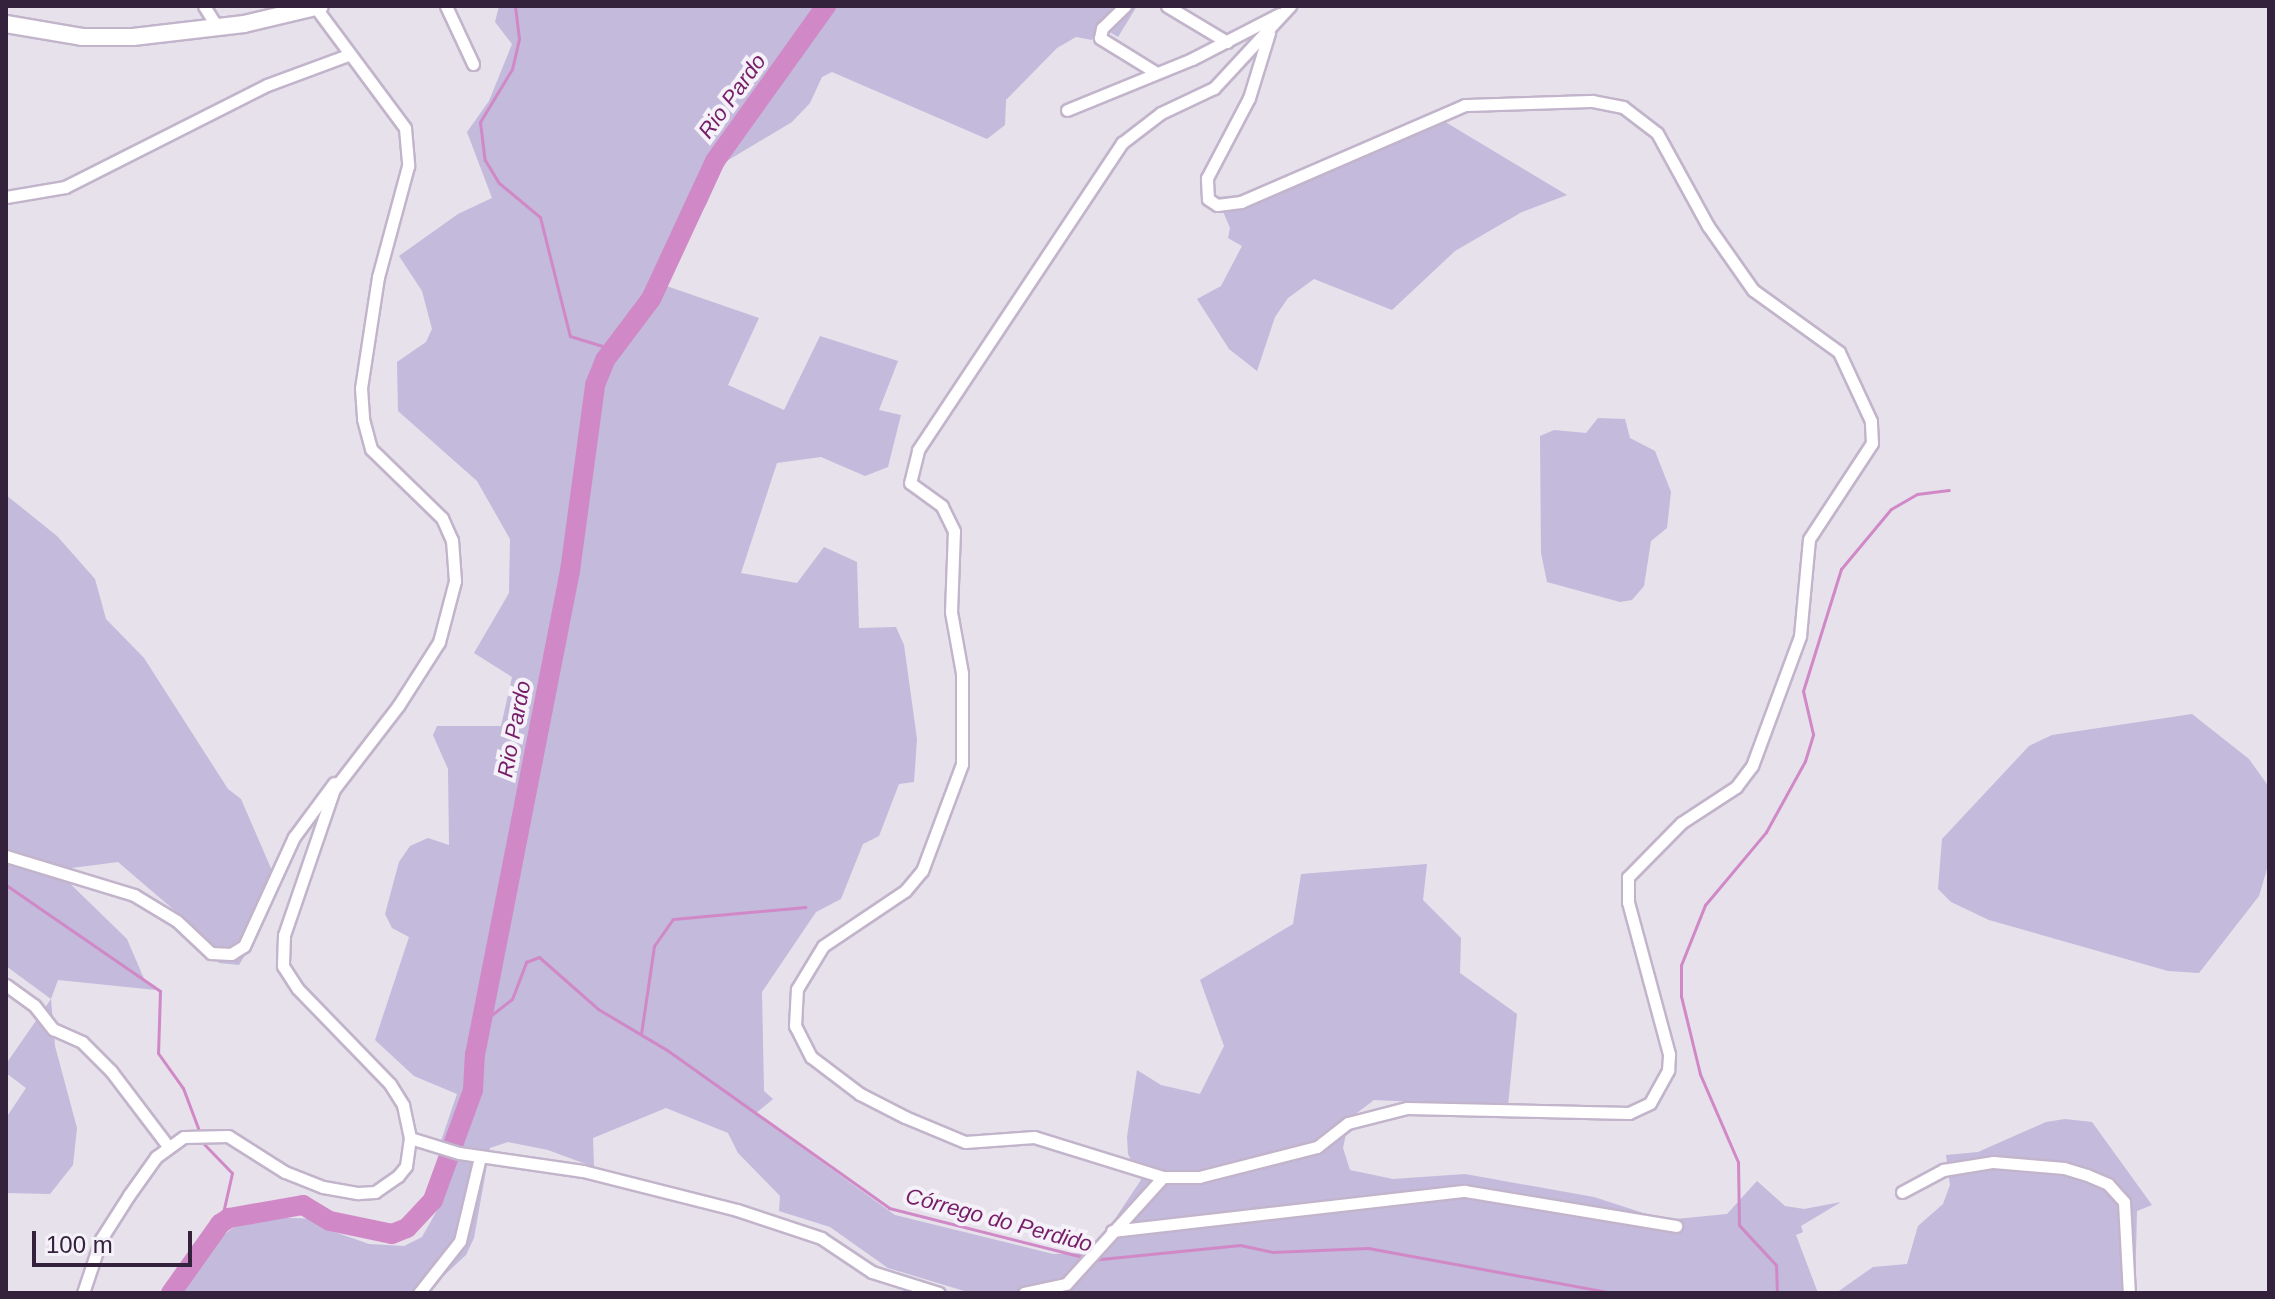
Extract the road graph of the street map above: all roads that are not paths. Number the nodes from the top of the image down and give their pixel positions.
1 (204, 6) edge
2 (446, 6) edge
3 (1125, 6) edge
4 (1167, 6) edge
5 (318, 7) edge
6 (1288, 8) edge
7 (6, 24) edge
8 (217, 27) junction
9 (1269, 33) junction
10 (1227, 42) junction
11 (348, 55) junction
12 (473, 64) dead end
13 (1155, 72) junction
14 (1067, 110) dead end
15 (6, 197) edge
16 (343, 774) junction
17 (6, 856) edge
18 (6, 985) edge
19 (410, 1138) junction
20 (168, 1146) junction
21 (480, 1157) junction
22 (1163, 1177) junction
23 (1902, 1192) dead end
24 (1676, 1226) dead end
25 (1112, 1231) junction
26 (83, 1293) edge
27 (419, 1293) edge
28 (939, 1293) edge
29 (1024, 1293) edge
30 (2129, 1293) edge

1 - 8 street
2 - 12 street
3 - 13 street
4 - 10 street
5 - 8 street
5 - 11 street
6 - 9 street
6 - 10 street
7 - 8 street
9 - 22 street
9 - 22 street
10 - 13 street
11 - 15 street
11 - 16 street
13 - 14 street
16 - 17 street
16 - 19 street
18 - 20 street
19 - 20 street
19 - 21 street
20 - 26 street
21 - 27 street
21 - 28 street
22 - 25 street
23 - 30 street
24 - 25 street
25 - 29 street

